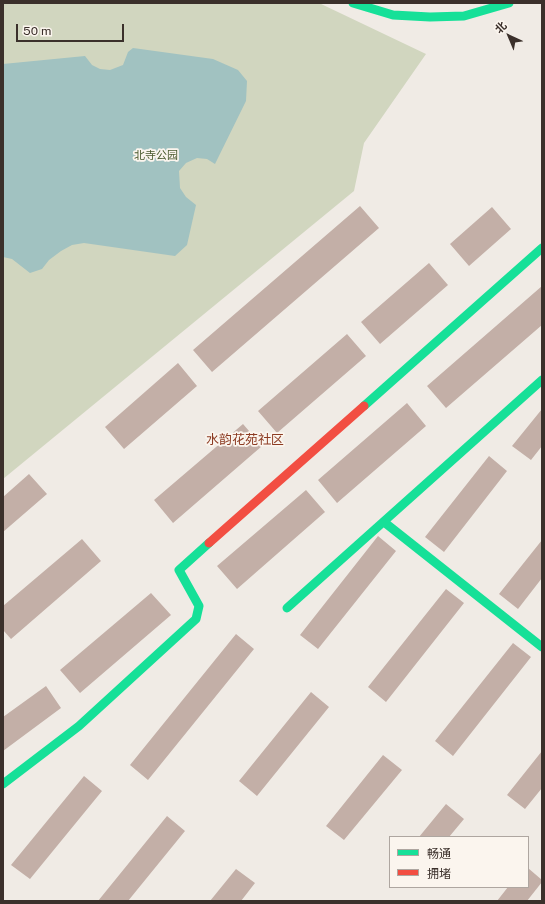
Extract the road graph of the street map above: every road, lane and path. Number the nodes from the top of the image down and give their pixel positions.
1 (353, 3) edge
2 (510, 3) edge
3 (542, 248) edge
4 (542, 380) edge
5 (384, 522) junction
6 (287, 608) dead end
7 (542, 647) edge
8 (3, 784) edge

1 - 2 street
3 - 8 street
4 - 5 street
5 - 6 street
5 - 7 street

